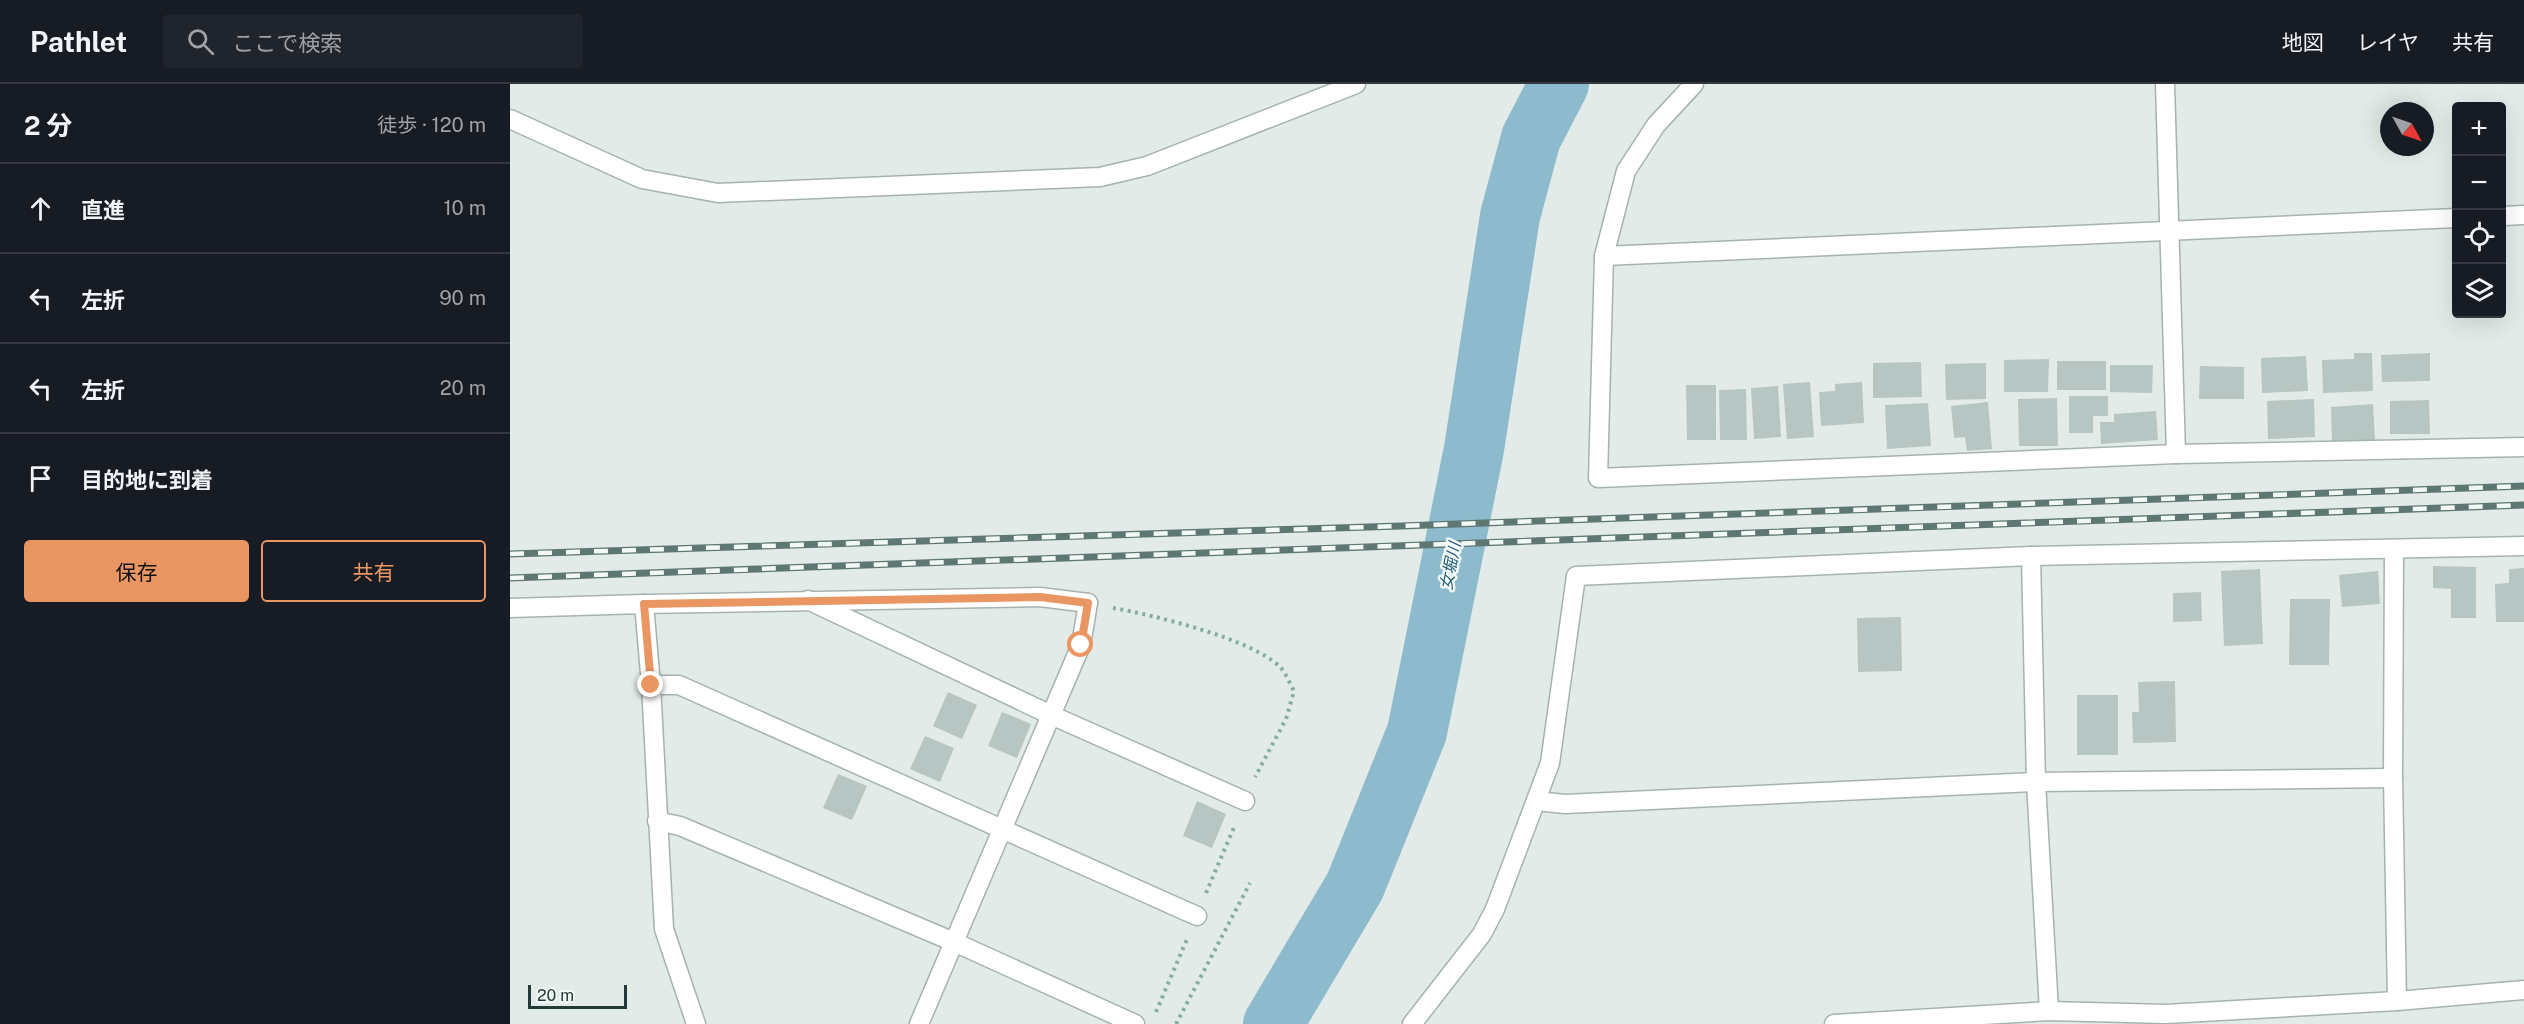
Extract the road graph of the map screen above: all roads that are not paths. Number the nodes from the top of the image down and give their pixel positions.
1 (1356, 84) edge
2 (1694, 84) edge
3 (2165, 84) edge
4 (510, 119) edge
5 (2524, 214) edge
6 (2506, 216) edge
7 (2452, 218) edge
8 (2170, 232) junction
9 (1604, 256) junction
10 (2524, 447) edge
11 (2176, 454) junction
12 (2524, 546) edge
13 (2394, 550) junction
14 (2031, 556) junction
15 (808, 600) junction
16 (644, 604) junction
17 (510, 608) edge
18 (651, 685) junction
19 (1051, 715) junction
20 (2393, 778) junction
21 (2036, 782) junction
22 (1245, 801) dead end
23 (1536, 801) junction
24 (657, 821) junction
25 (1002, 829) junction
26 (1197, 916) dead end
27 (954, 942) junction
28 (2524, 990) edge
29 (2397, 1001) junction
30 (2049, 1011) junction
31 (2167, 1019) edge
32 (1925, 1022) edge
33 (696, 1024) edge
34 (919, 1024) edge
35 (1135, 1024) edge
36 (1412, 1024) edge
37 (1834, 1024) edge

1 - 4 street
2 - 9 street
3 - 8 street
5 - 6 street
7 - 8 street
8 - 9 street
8 - 11 street
9 - 11 street
10 - 11 street
12 - 13 street
13 - 14 street
13 - 20 street
14 - 21 street
14 - 23 street
15 - 16 street
15 - 19 street
15 - 19 street
16 - 17 street
16 - 18 street
18 - 24 street
18 - 25 street
19 - 22 street
19 - 25 street
20 - 21 street
20 - 29 street
21 - 23 street
21 - 30 street
23 - 36 street
24 - 27 street
24 - 33 street
25 - 26 street
25 - 27 street
27 - 34 street
27 - 35 street
28 - 29 street
29 - 31 street
30 - 31 street
30 - 32 street
32 - 37 street

